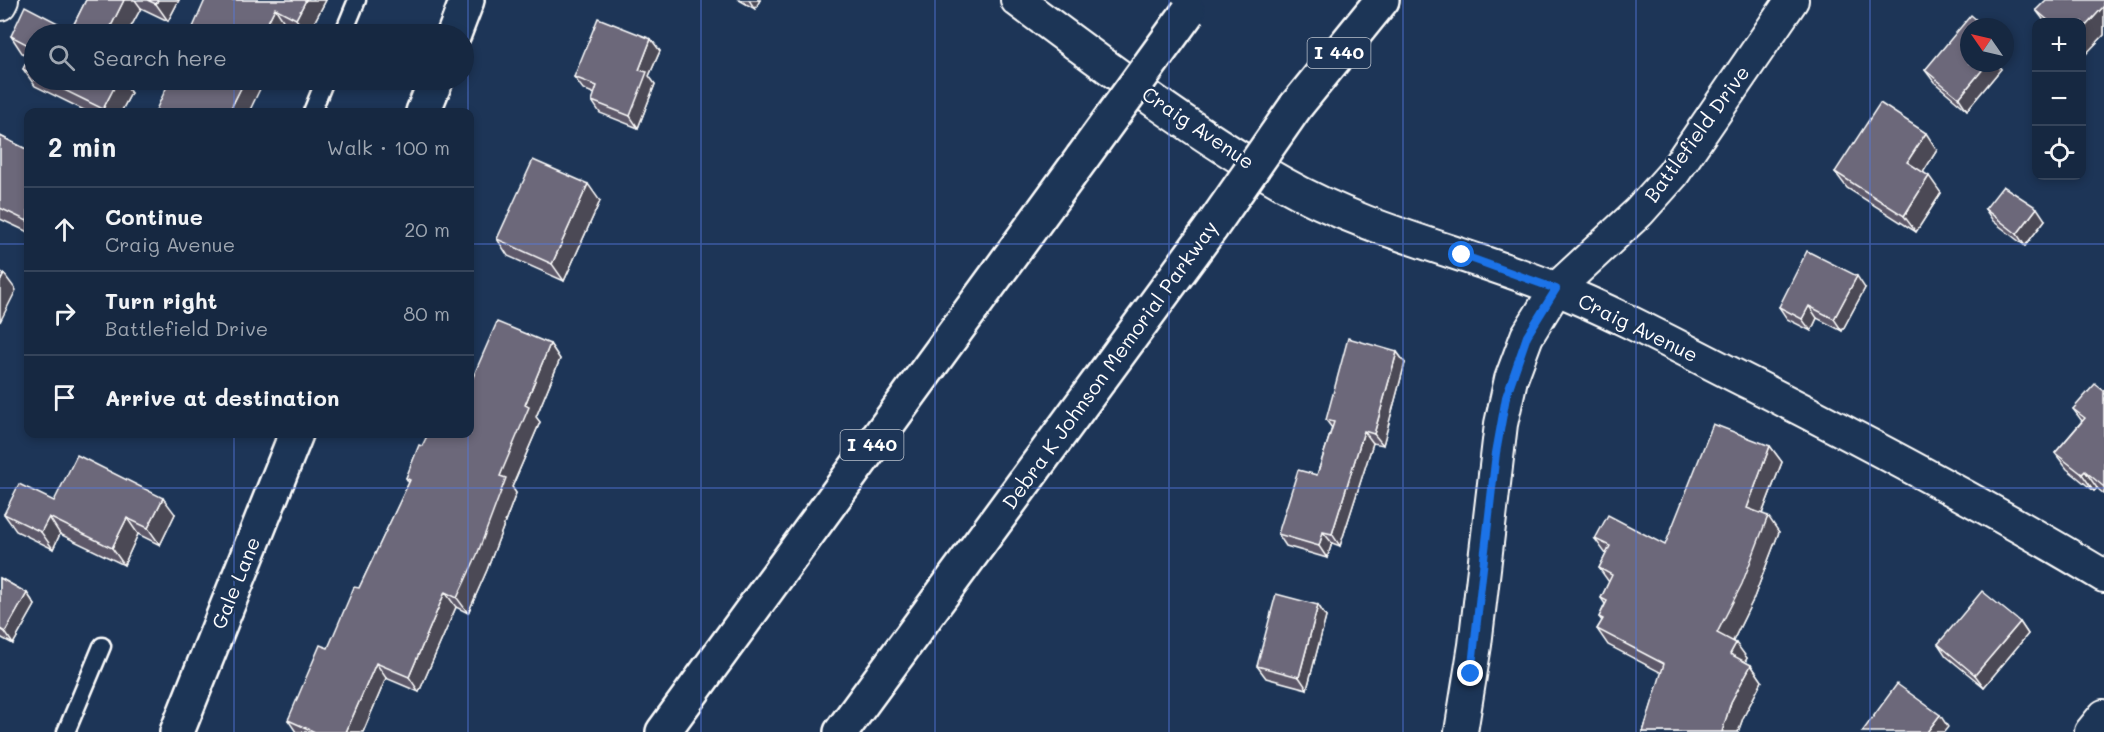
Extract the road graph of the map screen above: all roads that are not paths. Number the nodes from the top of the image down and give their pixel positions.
1 (357, 0) edge
2 (467, 0) edge
3 (1017, 0) edge
4 (1382, 0) edge
5 (1791, 0) edge
6 (1192, 6) edge
7 (347, 24) edge
8 (458, 24) edge
9 (322, 90) edge
10 (432, 90) edge
11 (314, 108) edge
12 (425, 108) edge
13 (1556, 289) junction
14 (294, 438) edge
15 (2104, 576) edge
16 (102, 646) dead end
17 (2104, 717) edge
18 (66, 732) edge
19 (177, 732) edge
20 (663, 732) edge
21 (841, 732) edge
22 (1461, 732) edge
23 (2091, 732) edge

1 - 7 lane
2 - 8 main road
3 - 13 street, Craig Avenue
4 - 21 main road, Debra K Johnson Memorial Parkway / I 440, bridge
5 - 13 street, Battlefield Drive
6 - 20 main road, I 440, bridge
9 - 11 lane
10 - 12 main road
13 - 15 street, Craig Avenue
13 - 22 street, Battlefield Drive
14 - 19 main road, Gale Lane
16 - 18 lane
17 - 23 street

